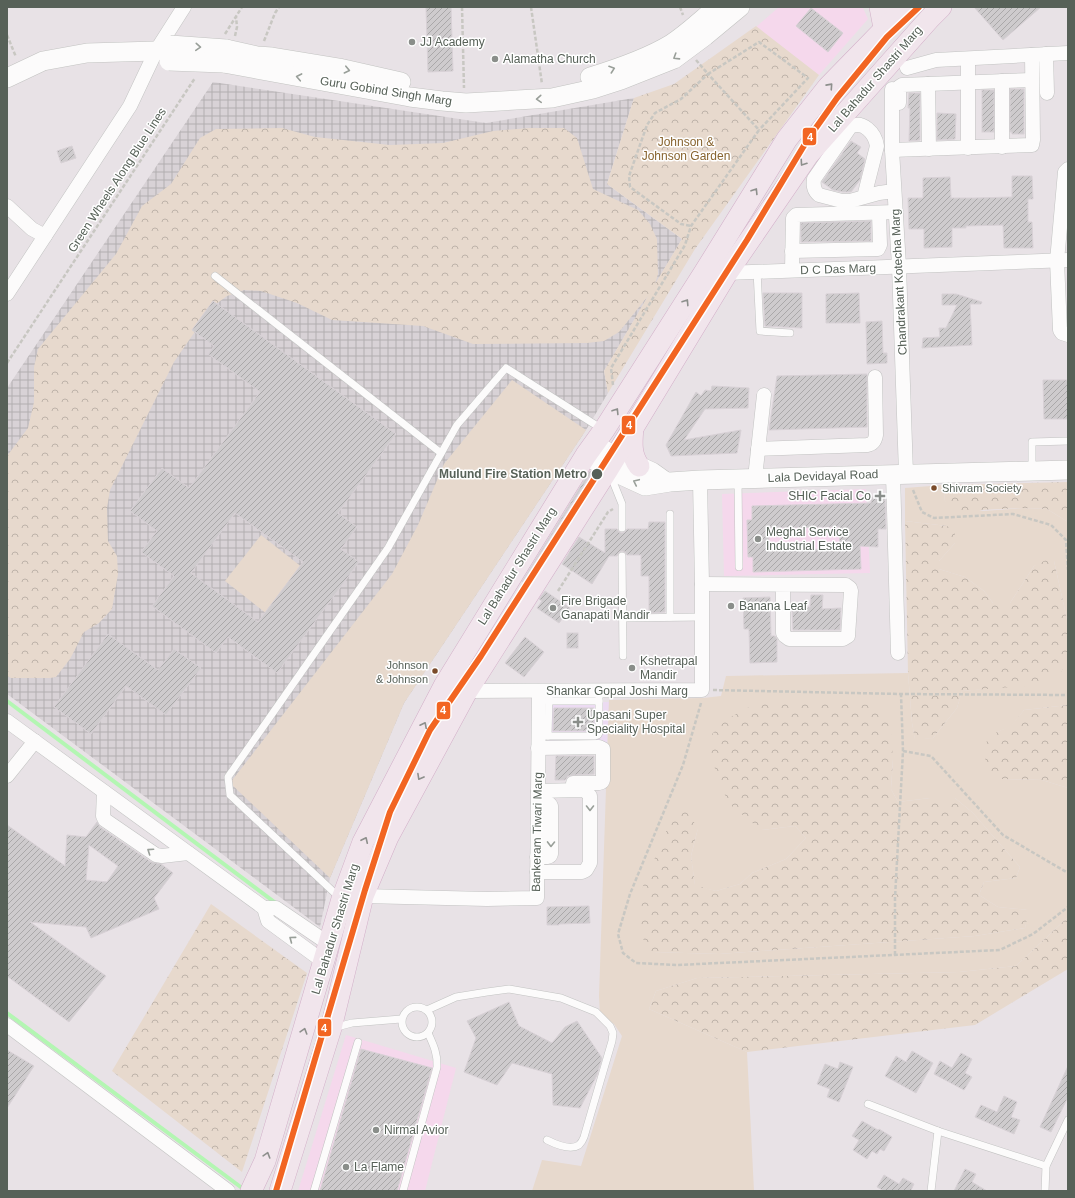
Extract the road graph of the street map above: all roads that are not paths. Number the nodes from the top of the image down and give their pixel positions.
1 (184, 7) edge
2 (717, 7) edge
3 (740, 7) edge
4 (880, 7) edge
5 (906, 7) edge
6 (939, 7) edge
7 (884, 28) junction
8 (697, 33) junction
9 (165, 52) junction
10 (227, 53) junction
11 (1068, 53) edge
12 (1032, 55) junction
13 (1046, 58) junction
14 (964, 59) junction
15 (1068, 62) edge
16 (907, 68) dead end
17 (14, 74) edge
18 (1032, 80) junction
19 (1002, 81) junction
20 (964, 83) junction
21 (928, 84) junction
22 (892, 89) dead end
23 (1047, 93) dead end
24 (1002, 147) junction
25 (965, 148) junction
26 (896, 149) junction
27 (929, 149) junction
28 (1068, 169) edge
29 (894, 191) junction
30 (864, 197) junction
31 (7, 206) edge
32 (896, 212) junction
33 (879, 213) junction
34 (45, 236) junction
35 (1063, 243) edge
36 (792, 251) junction
37 (1063, 260) edge
38 (898, 266) junction
39 (792, 270) junction
40 (757, 272) junction
41 (727, 273) junction
42 (215, 276) dead end
43 (1063, 278) edge
44 (7, 294) edge
45 (790, 333) dead end
46 (1068, 335) edge
47 (875, 377) dead end
48 (764, 395) dead end
49 (633, 426) junction
50 (1068, 441) edge
51 (594, 443) junction
52 (758, 449) junction
53 (441, 454) junction
54 (612, 462) junction
55 (639, 466) junction
56 (1068, 470) edge
57 (1032, 471) junction
58 (900, 474) junction
59 (746, 479) junction
60 (700, 480) junction
61 (666, 482) junction
62 (670, 514) dead end
63 (622, 528) dead end
64 (622, 556) dead end
65 (739, 567) dead end
66 (702, 584) junction
67 (784, 585) junction
68 (702, 616) junction
69 (670, 617) junction
70 (622, 618) junction
71 (898, 653) dead end
72 (622, 656) dead end
73 (444, 686) junction
74 (467, 691) junction
75 (599, 696) junction
76 (545, 697) junction
77 (7, 720) edge
78 (35, 741) junction
79 (542, 742) junction
80 (7, 776) edge
81 (104, 792) junction
82 (540, 792) junction
83 (188, 853) junction
84 (539, 872) junction
85 (363, 896) junction
86 (342, 899) junction
87 (264, 908) junction
88 (327, 953) junction
89 (427, 1010) junction
90 (402, 1018) junction
91 (7, 1025) edge
92 (331, 1028) junction
93 (428, 1033) junction
94 (358, 1042) dead end
95 (868, 1104) dead end
96 (1068, 1120) edge
97 (938, 1131) junction
98 (547, 1140) dead end
99 (1046, 1166) junction
100 (405, 1189) edge
101 (228, 1191) edge
102 (251, 1191) edge
103 (280, 1191) edge
104 (314, 1191) edge
105 (931, 1191) edge
106 (1045, 1191) edge

1 - 9 street
2 - 8 street, Guru Gobind Singh Marg
3 - 8 street, Guru Gobind Singh Marg
4 - 7 main road
5 - 7 main road, Lal Bahadur Shastri Marg
6 -> 41 main road, Lal Bahadur Shastri Marg
51 -> 7 main road, Lal Bahadur Shastri Marg
10 -> 8 street, Guru Gobind Singh Marg
8 -> 10 street, Guru Gobind Singh Marg
9 - 10 street, Guru Gobind Singh Marg, bridge
9 - 17 street, Guru Gobind Singh Marg
9 - 34 street
11 - 13 street
12 - 13 street
12 - 14 street
12 - 18 street
13 - 15 street
13 - 23 street
14 - 16 street
14 - 20 street
18 - 19 street
18 - 24 street
19 - 20 street
19 - 24 street
20 - 21 street
20 - 25 street
21 - 26 street
21 - 27 street
22 - 26 street, Chandrakant Kotecha Marg
24 - 25 street
25 - 27 street
26 - 27 street
26 - 29 street, Chandrakant Kotecha Marg
28 - 35 street
29 - 30 street
29 - 32 street, Chandrakant Kotecha Marg
30 - 30 street
31 - 34 street
32 - 33 street
32 - 38 street, Chandrakant Kotecha Marg
33 - 36 street
33 - 36 street
34 - 44 street
35 - 37 street
36 - 39 street
37 - 38 street, D C Das Marg
37 - 43 street
38 - 39 street, D C Das Marg
38 - 58 street, Chandrakant Kotecha Marg
39 - 40 street, D C Das Marg
40 - 41 street, D C Das Marg
40 - 45 lane
41 - 49 main road, Lal Bahadur Shastri Marg
42 - 53 lane
43 - 46 street
47 - 52 street
48 - 52 street
49 - 54 main road, Lal Bahadur Shastri Marg
49 - 55 main road
50 - 57 lane
51 - 53 lane
51 - 54 street, Lala Devidayal Road
51 - 73 main road, Lal Bahadur Shastri Marg
52 - 59 street
53 - 86 lane
54 - 55 street
61 -> 54 street, Lala Devidayal Road
54 - 63 lane
54 - 74 main road, Lal Bahadur Shastri Marg
55 - 61 street
56 - 57 street, Lala Devidayal Road
57 - 58 street, Lala Devidayal Road
58 - 59 street, Lala Devidayal Road
58 - 71 street, Chandrakant Kotecha Marg
59 - 60 street, Lala Devidayal Road
59 - 65 lane
60 - 61 street, Lala Devidayal Road
60 - 66 street, Shankar Gopal Joshi Marg
62 - 69 lane
64 - 70 lane
66 - 67 street
66 - 68 street, Shankar Gopal Joshi Marg
67 - 67 street
68 - 69 lane
68 - 75 street, Shankar Gopal Joshi Marg
69 - 70 lane
70 - 72 lane
73 - 74 street, Shankar Gopal Joshi Marg
86 -> 73 main road, Lal Bahadur Shastri Marg
74 - 76 street, Shankar Gopal Joshi Marg
74 -> 85 main road, Lal Bahadur Shastri Marg
75 - 76 street, Shankar Gopal Joshi Marg
75 - 79 lane
76 - 79 street, Bankeram Tiwari Marg
77 - 78 street
78 - 80 street
78 - 81 street
79 - 82 street, Bankeram Tiwari Marg
79 - 82 street
81 - 83 street
83 -> 81 street
82 - 84 street, Bankeram Tiwari Marg
82 -> 84 street
83 - 87 street
84 - 85 street, Bankeram Tiwari Marg
85 - 92 main road, Lal Bahadur Shastri Marg
86 - 88 main road, Lal Bahadur Shastri Marg
87 - 88 street
88 -> 87 street
102 -> 88 main road, Lal Bahadur Shastri Marg
89 - 90 lane
89 - 93 lane
89 - 98 lane
90 - 92 lane
90 - 93 lane
91 - 101 street
92 - 103 main road, Lal Bahadur Shastri Marg
93 - 100 lane
94 - 104 lane
95 - 97 lane
96 - 99 lane
97 - 99 lane
97 - 105 lane
99 - 106 lane

